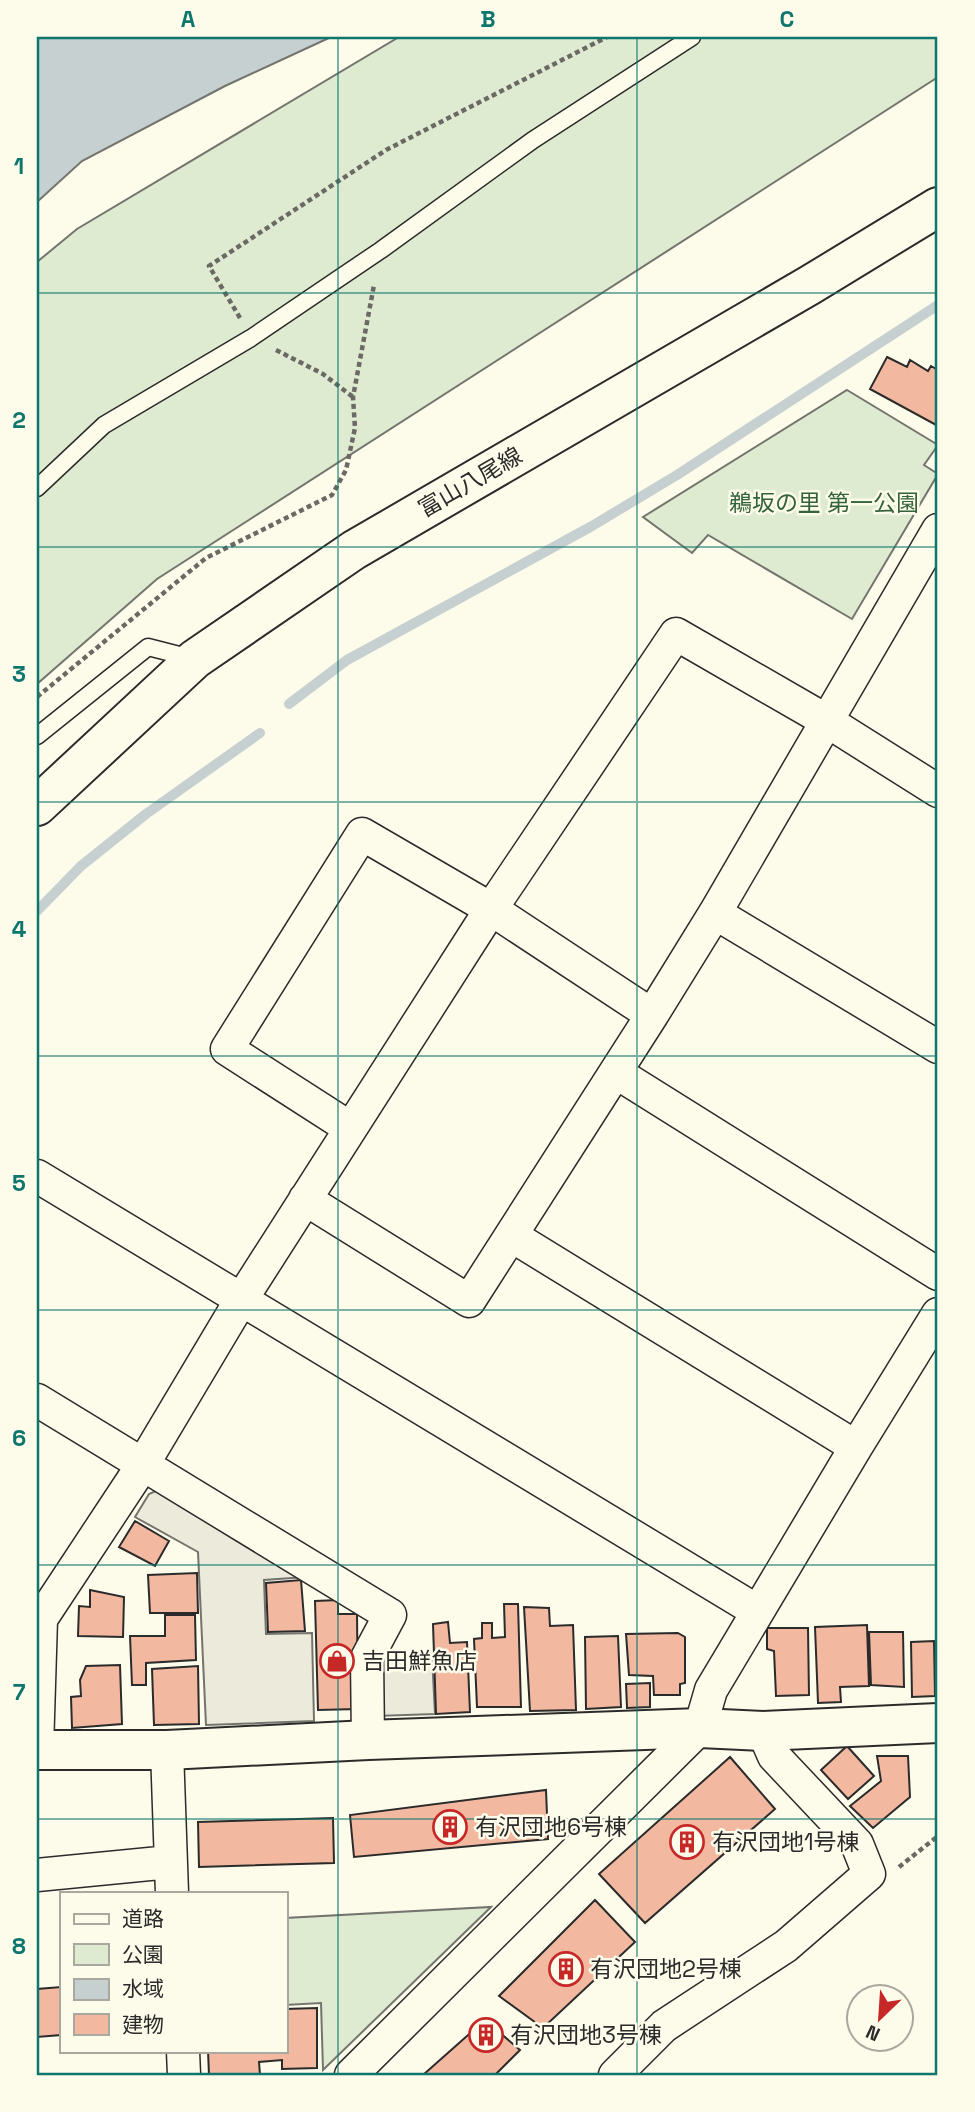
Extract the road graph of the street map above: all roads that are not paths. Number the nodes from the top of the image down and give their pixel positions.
1 (692, 37) edge
2 (938, 207) edge
3 (37, 488) edge
4 (938, 530) edge
5 (195, 659) junction
6 (827, 721) junction
7 (37, 736) edge
8 (938, 791) edge
9 (37, 806) edge
10 (491, 909) junction
11 (715, 913) junction
12 (652, 1015) junction
13 (938, 1047) edge
14 (617, 1073) junction
15 (350, 1128) junction
16 (37, 1176) edge
17 (305, 1199) junction
18 (512, 1236) junction
19 (938, 1274) edge
20 (241, 1300) junction
21 (938, 1314) edge
22 (37, 1400) edge
23 (856, 1447) junction
24 (142, 1466) junction
25 (757, 1611) junction
26 (39, 1618) edge
27 (938, 1723) edge
28 (700, 1728) junction
29 (763, 1731) junction
30 (368, 1740) junction
31 (37, 1749) edge
32 (167, 1750) junction
33 (170, 1862) junction
34 (37, 1875) edge
35 (172, 1892) edge
36 (183, 2052) edge
37 (184, 2075) edge
38 (351, 2075) edge
39 (615, 2075) edge

1 - 3 lane
2 - 5 main road, 富山八尾線
4 - 6 street
5 - 7 lane
5 - 9 main road, 富山八尾線
6 - 8 street
6 - 10 street
6 - 11 street
10 - 12 street
10 - 15 street
10 - 15 street
11 - 12 street
11 - 13 street
12 - 14 street
14 - 18 street
14 - 19 street
15 - 17 street
16 - 20 street
17 - 18 street
17 - 20 street
18 - 23 street
20 - 24 street
20 - 25 street
21 - 23 street
22 - 24 street
23 - 25 street
24 - 26 street
24 - 30 street
25 - 28 street
26 - 31 street
27 - 29 main road
28 - 29 main road
28 - 30 main road
28 - 38 street
29 - 39 street
30 - 32 main road
31 - 32 main road
32 - 33 street
33 - 34 street
33 - 35 street
36 - 37 street

